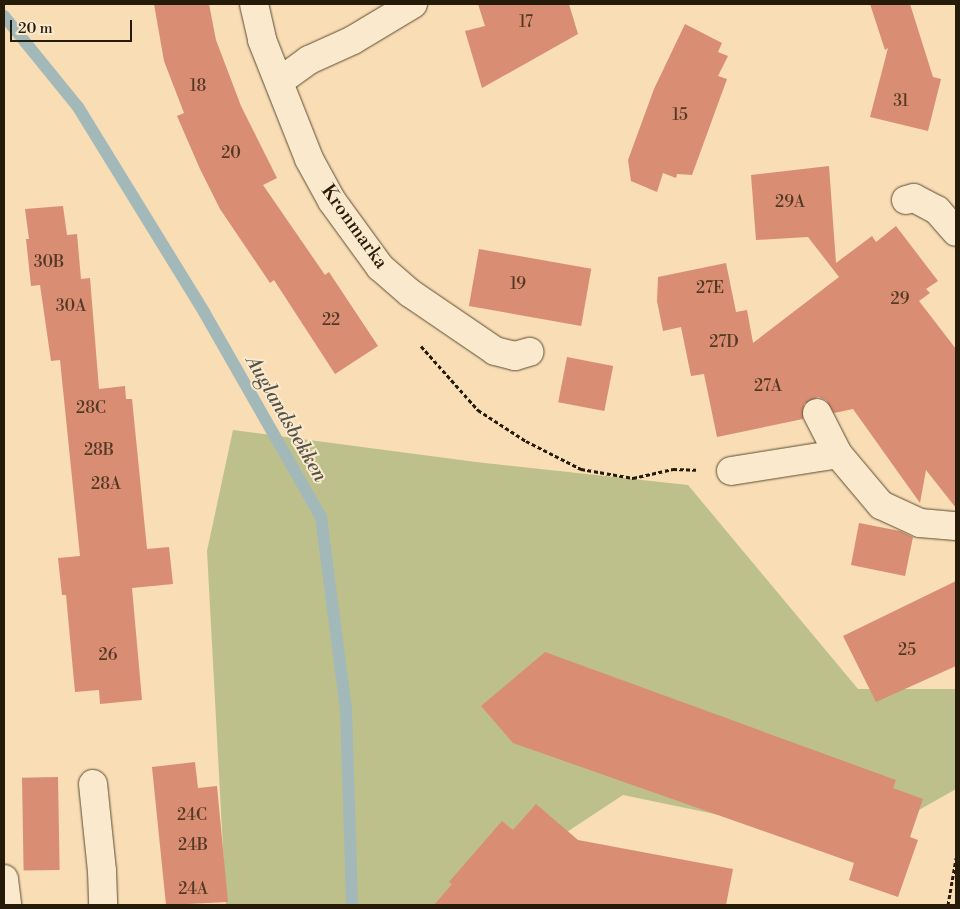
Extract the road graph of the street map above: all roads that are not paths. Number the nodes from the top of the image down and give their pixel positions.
1 (254, 4) edge
2 (413, 4) edge
3 (280, 81) junction
4 (906, 200) dead end
5 (956, 232) edge
6 (529, 352) dead end
7 (816, 413) dead end
8 (838, 454) junction
9 (731, 471) road end
10 (956, 526) edge
11 (93, 784) dead end
12 (4, 879) edge
13 (7, 905) edge
14 (103, 905) edge

1 - 3 street, Kronmarka
2 - 3 street
3 - 6 street, Kronmarka
4 - 5 street
7 - 8 street
8 - 9 street
8 - 10 street
11 - 14 street
12 - 13 street

